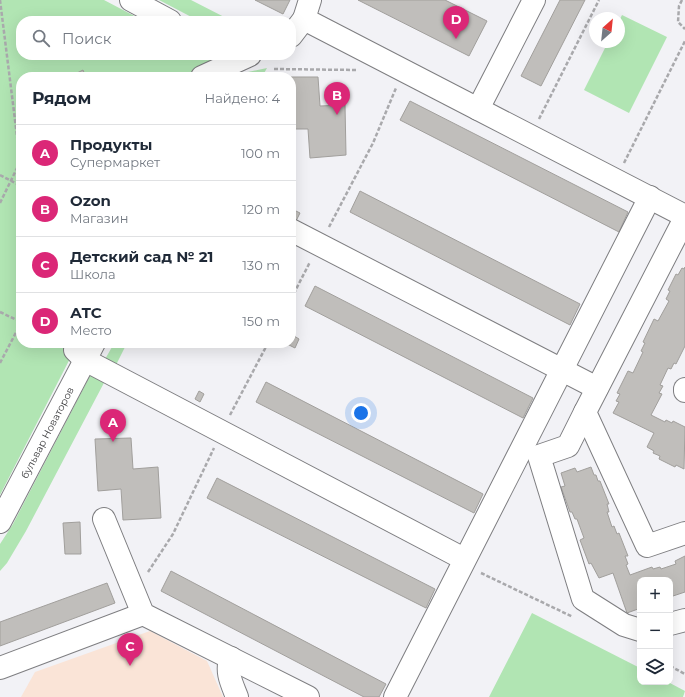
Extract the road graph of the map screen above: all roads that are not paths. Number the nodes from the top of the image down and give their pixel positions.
1 (131, 0) edge
2 (534, 0) edge
3 (307, 9) edge
4 (161, 16) edge
5 (296, 28) edge
6 (239, 60) edge
7 (226, 66) edge
8 (213, 72) edge
9 (478, 109) junction
10 (650, 197) junction
11 (685, 217) edge
12 (296, 233) edge
13 (84, 351) edge
14 (562, 370) junction
15 (597, 388) junction
16 (585, 412) junction
17 (104, 519) dead end
18 (0, 522) edge
19 (685, 533) edge
20 (464, 559) junction
21 (143, 614) junction
22 (685, 620) edge
23 (673, 623) edge
24 (637, 629) edge
25 (231, 658) junction
26 (0, 668) edge
27 (237, 697) edge
28 (308, 697) edge
29 (395, 697) edge

1 - 4 street
2 - 9 street
3 - 5 street
3 - 9 street
6 - 7 street
7 - 8 street
9 - 10 street
10 - 11 street
10 - 14 street
11 - 15 street
12 - 14 street
13 - 18 street, бульвар Новаторов
13 - 20 street
14 - 15 street
14 - 20 street
15 - 16 street
16 - 19 street
16 - 24 street
17 - 21 street
20 - 29 street
21 - 25 street
21 - 26 street
22 - 23 street
25 - 27 street
25 - 28 street

